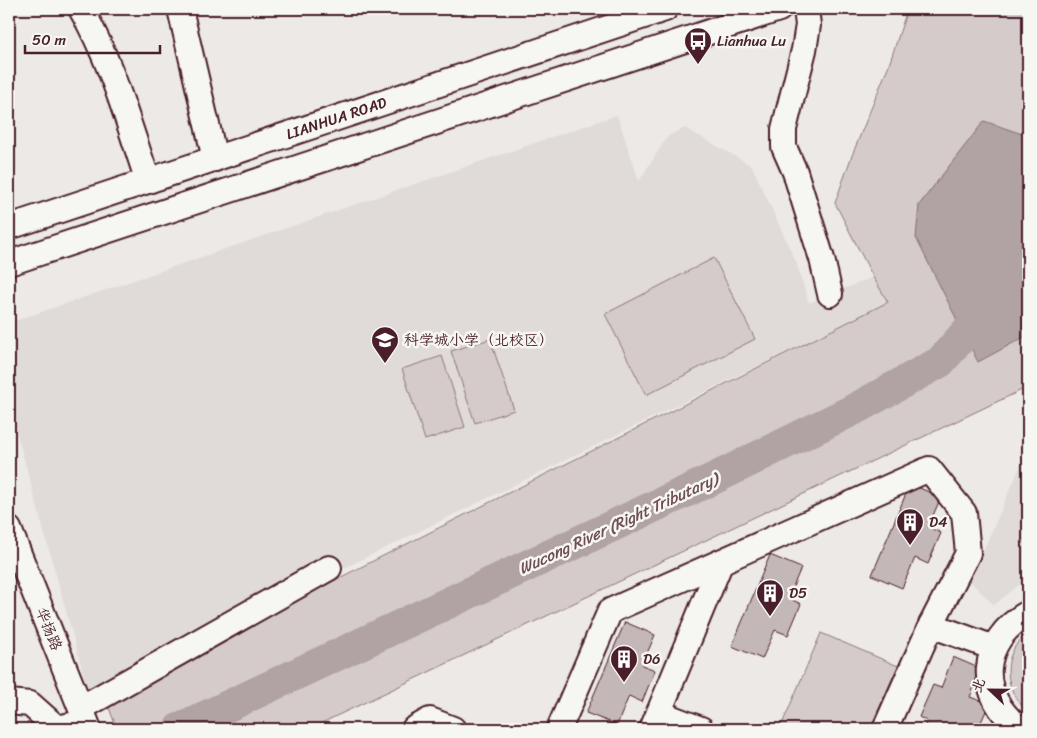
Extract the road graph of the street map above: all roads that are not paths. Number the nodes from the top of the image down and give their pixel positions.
1 (81, 9) edge
2 (180, 9) edge
3 (665, 9) edge
4 (779, 9) edge
5 (806, 9) edge
6 (215, 159) junction
7 (148, 181) junction
8 (9, 228) edge
9 (9, 263) edge
10 (830, 294) dead end
11 (9, 529) edge
12 (721, 562) junction
13 (329, 568) dead end
14 (1028, 613) edge
15 (931, 625) junction
16 (994, 648) junction
17 (9, 702) edge
18 (655, 721) edge
19 (86, 722) edge
20 (414, 729) edge
21 (454, 729) edge
22 (560, 729) edge
23 (701, 729) edge
24 (885, 729) edge
25 (1021, 729) edge

1 - 7 street
2 - 6 street
3 - 6 street, LIANHUA ROAD
4 - 9 street
5 - 10 street
6 - 7 street, LIANHUA ROAD
7 - 8 street, LIANHUA ROAD
11 - 19 street, 华扬路
12 - 15 street
12 - 18 street
12 - 22 street
13 - 19 street
14 - 16 street
15 - 16 street
15 - 24 street
16 - 25 street
17 - 19 street
18 - 23 street
20 - 21 street

